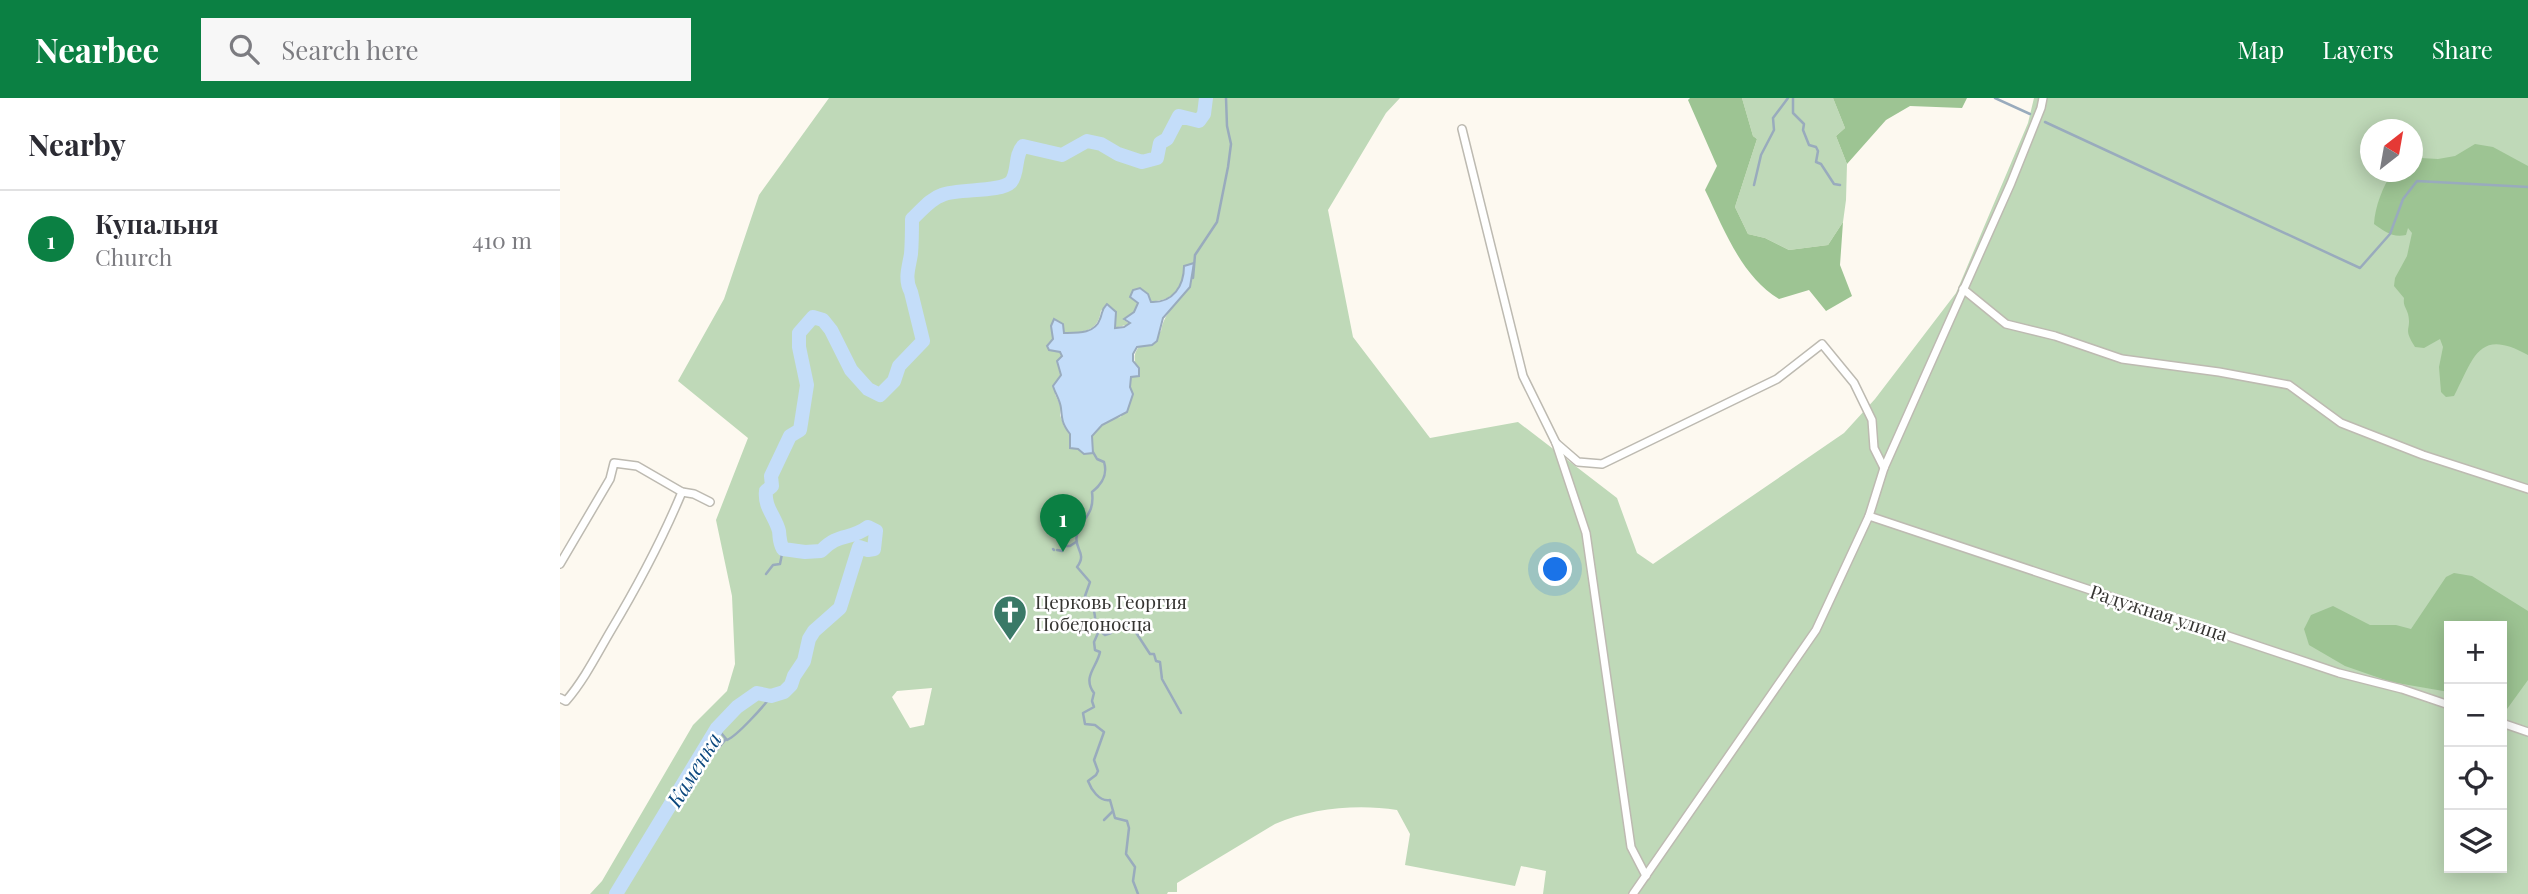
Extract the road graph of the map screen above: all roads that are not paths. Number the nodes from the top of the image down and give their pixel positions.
1 (2043, 98) edge
2 (1462, 129) dead end
3 (1963, 289) junction
4 (1556, 443) junction
5 (1884, 468) junction
6 (2528, 489) edge
7 (682, 492) junction
8 (710, 502) dead end
9 (1869, 516) junction
10 (560, 564) edge
11 (560, 698) edge
12 (2444, 703) edge
13 (2507, 725) edge
14 (2528, 732) edge
15 (1646, 876) junction
16 (1633, 894) edge

1 - 3 street
2 - 4 street
3 - 5 street
3 - 6 street
4 - 5 street
4 - 15 street
5 - 9 street
7 - 8 street
7 - 10 street
7 - 11 street
9 - 12 street, Радужная улица
9 - 15 street
13 - 14 street
15 - 16 street

